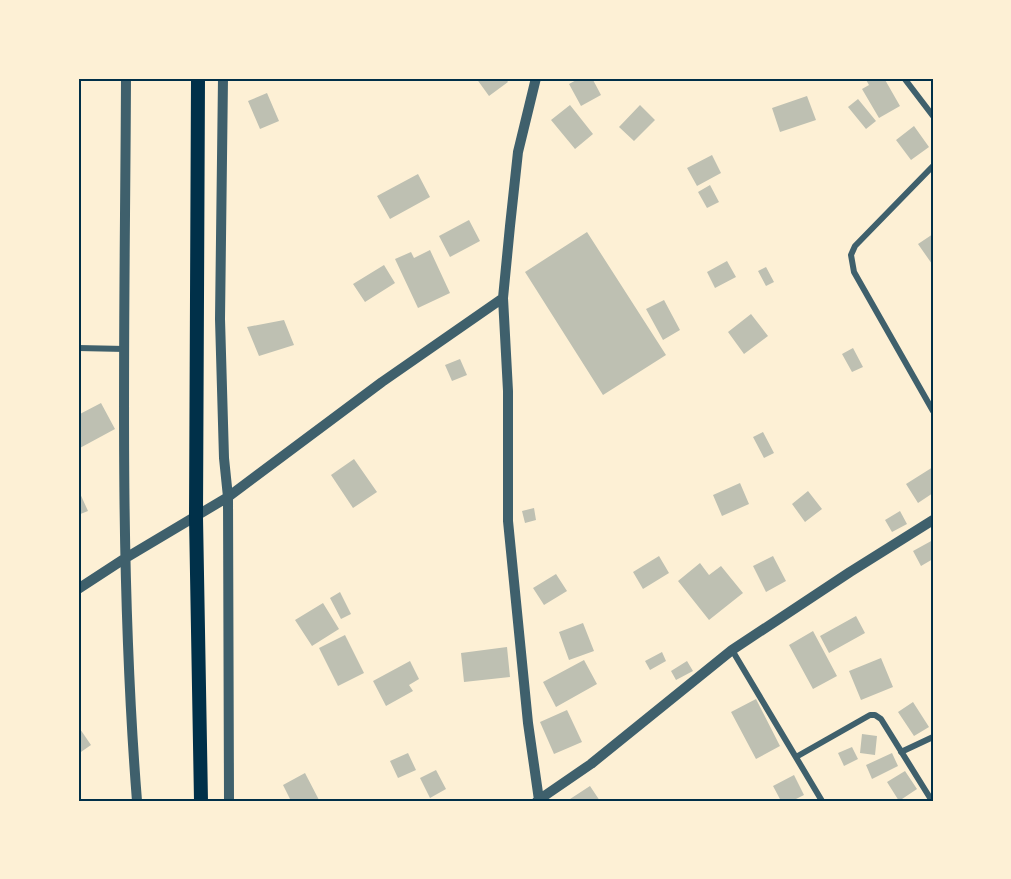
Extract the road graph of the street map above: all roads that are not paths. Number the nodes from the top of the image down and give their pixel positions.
1 (126, 78) edge
2 (198, 78) edge
3 (223, 78) edge
4 (537, 78) edge
5 (904, 78) edge
6 (933, 116) edge
7 (933, 166) edge
8 (503, 298) junction
9 (78, 348) edge
10 (125, 350) junction
11 (933, 411) edge
12 (228, 497) junction
13 (933, 520) edge
14 (124, 559) junction
15 (78, 589) edge
16 (732, 650) junction
17 (933, 737) edge
18 (901, 752) junction
19 (796, 757) junction
20 (137, 801) edge
21 (201, 801) edge
22 (229, 801) edge
23 (538, 801) edge
24 (822, 801) edge
25 (932, 801) edge

1 - 10 street
2 - 21 highway
3 - 12 street
4 - 8 street
5 - 6 street
7 - 11 street
8 - 12 street
8 - 23 street
9 - 10 street
10 - 14 street
12 - 14 street
12 - 22 street
13 - 16 street
14 - 15 street
14 - 20 street
16 - 19 street
16 - 23 street
17 - 18 street
18 - 19 street
18 - 25 street
19 - 24 street

